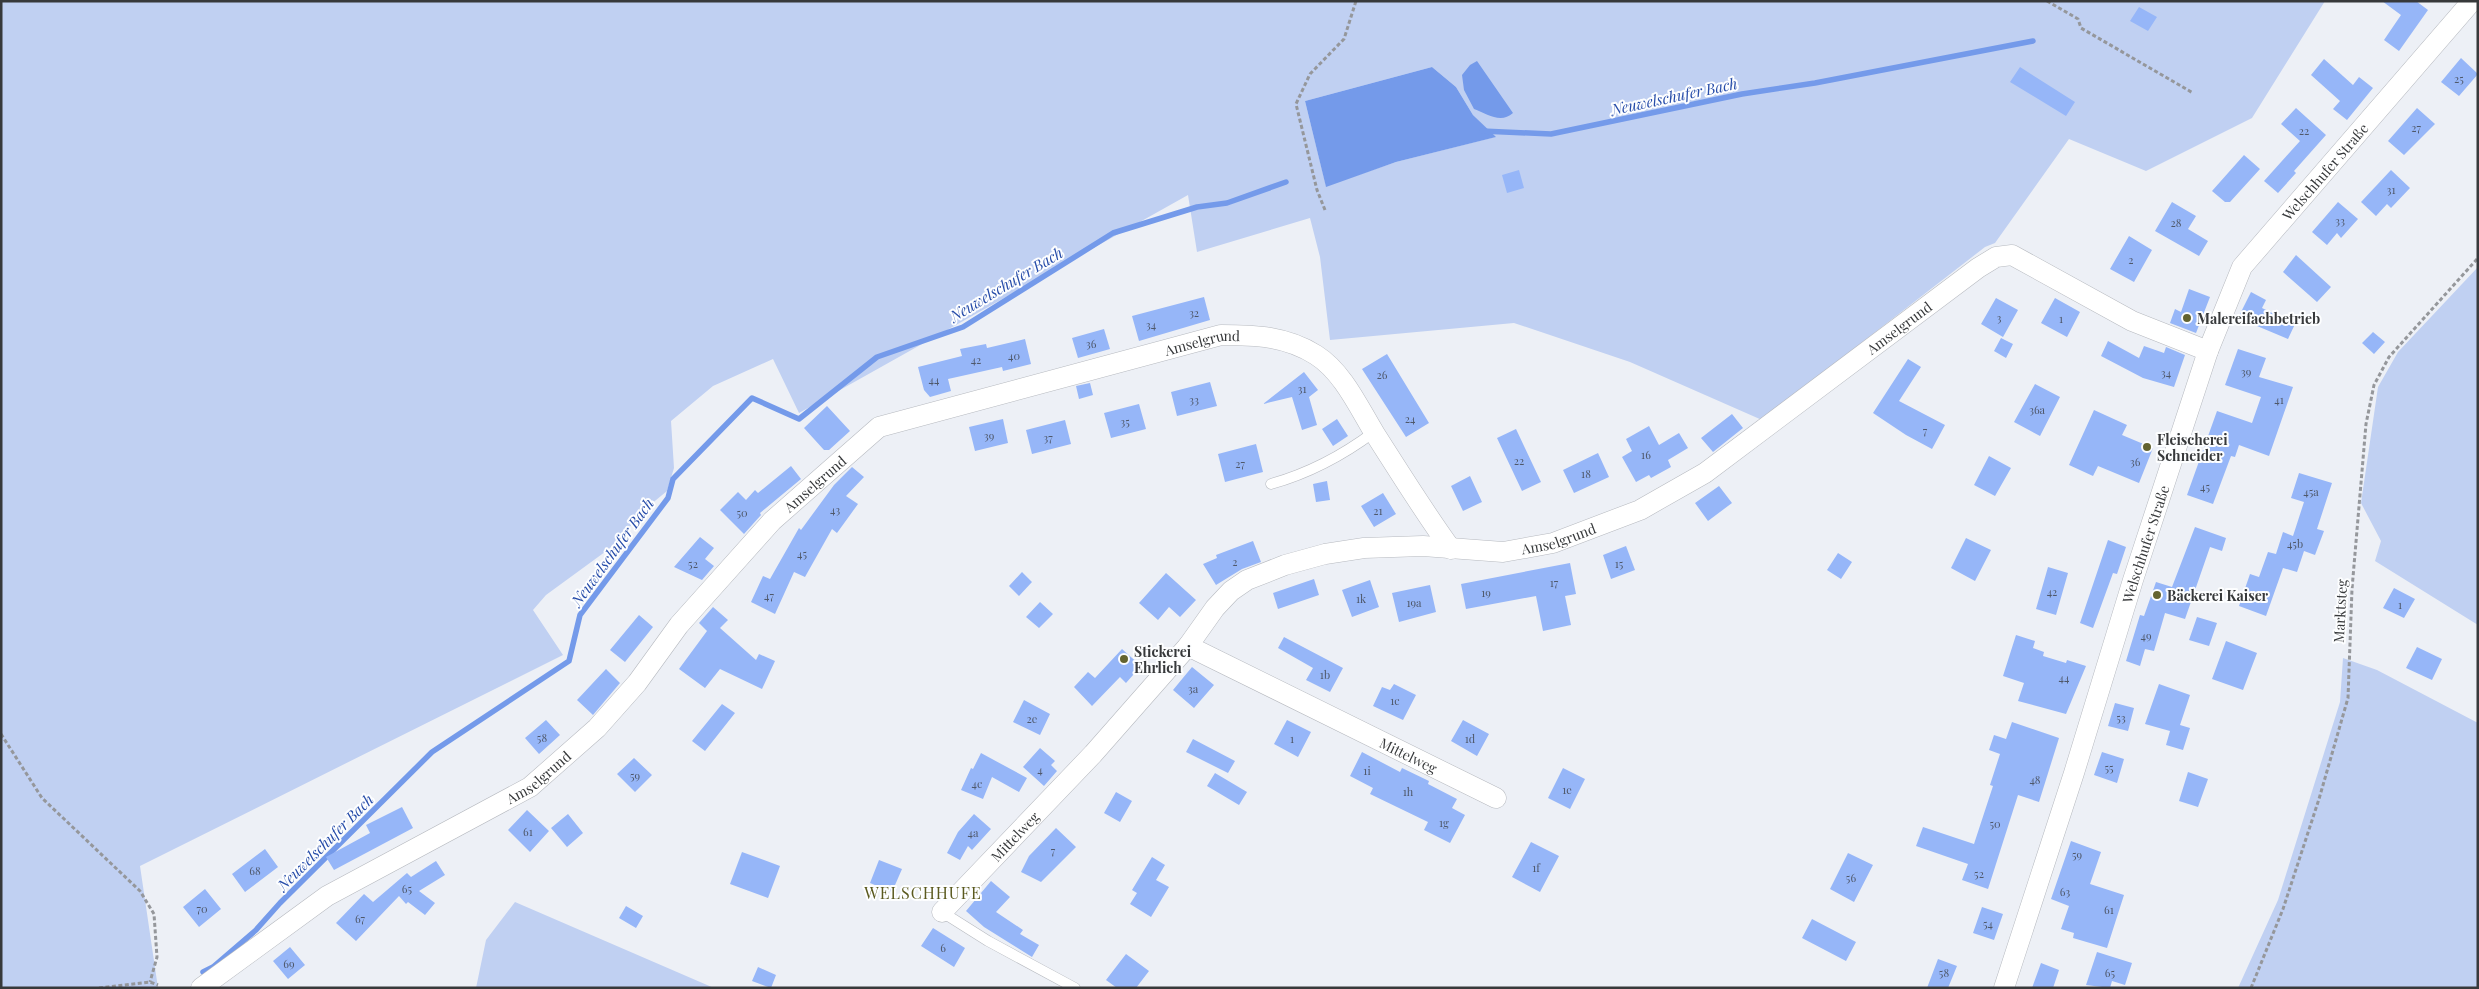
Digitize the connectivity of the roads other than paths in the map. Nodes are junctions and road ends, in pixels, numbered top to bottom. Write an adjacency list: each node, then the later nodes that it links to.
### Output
1 (2472, 1): 2 (street, Welschhufer Straße)
2 (2208, 351): 5 (street, Amselgrund); 11 (street, Welschhufer Straße)
3 (1374, 432): 4 (lane); 5 (street, Amselgrund); 9 (street, Amselgrund)
4 (1271, 484)
5 (1450, 549): 6 (street, Mittelweg)
6 (1188, 646): 7 (street, Mittelweg); 8 (street, Mittelweg)
7 (1496, 798)
8 (942, 912): 10 (lane, Mittelweg)
9 (201, 988)
10 (1075, 988)
11 (2004, 988)

